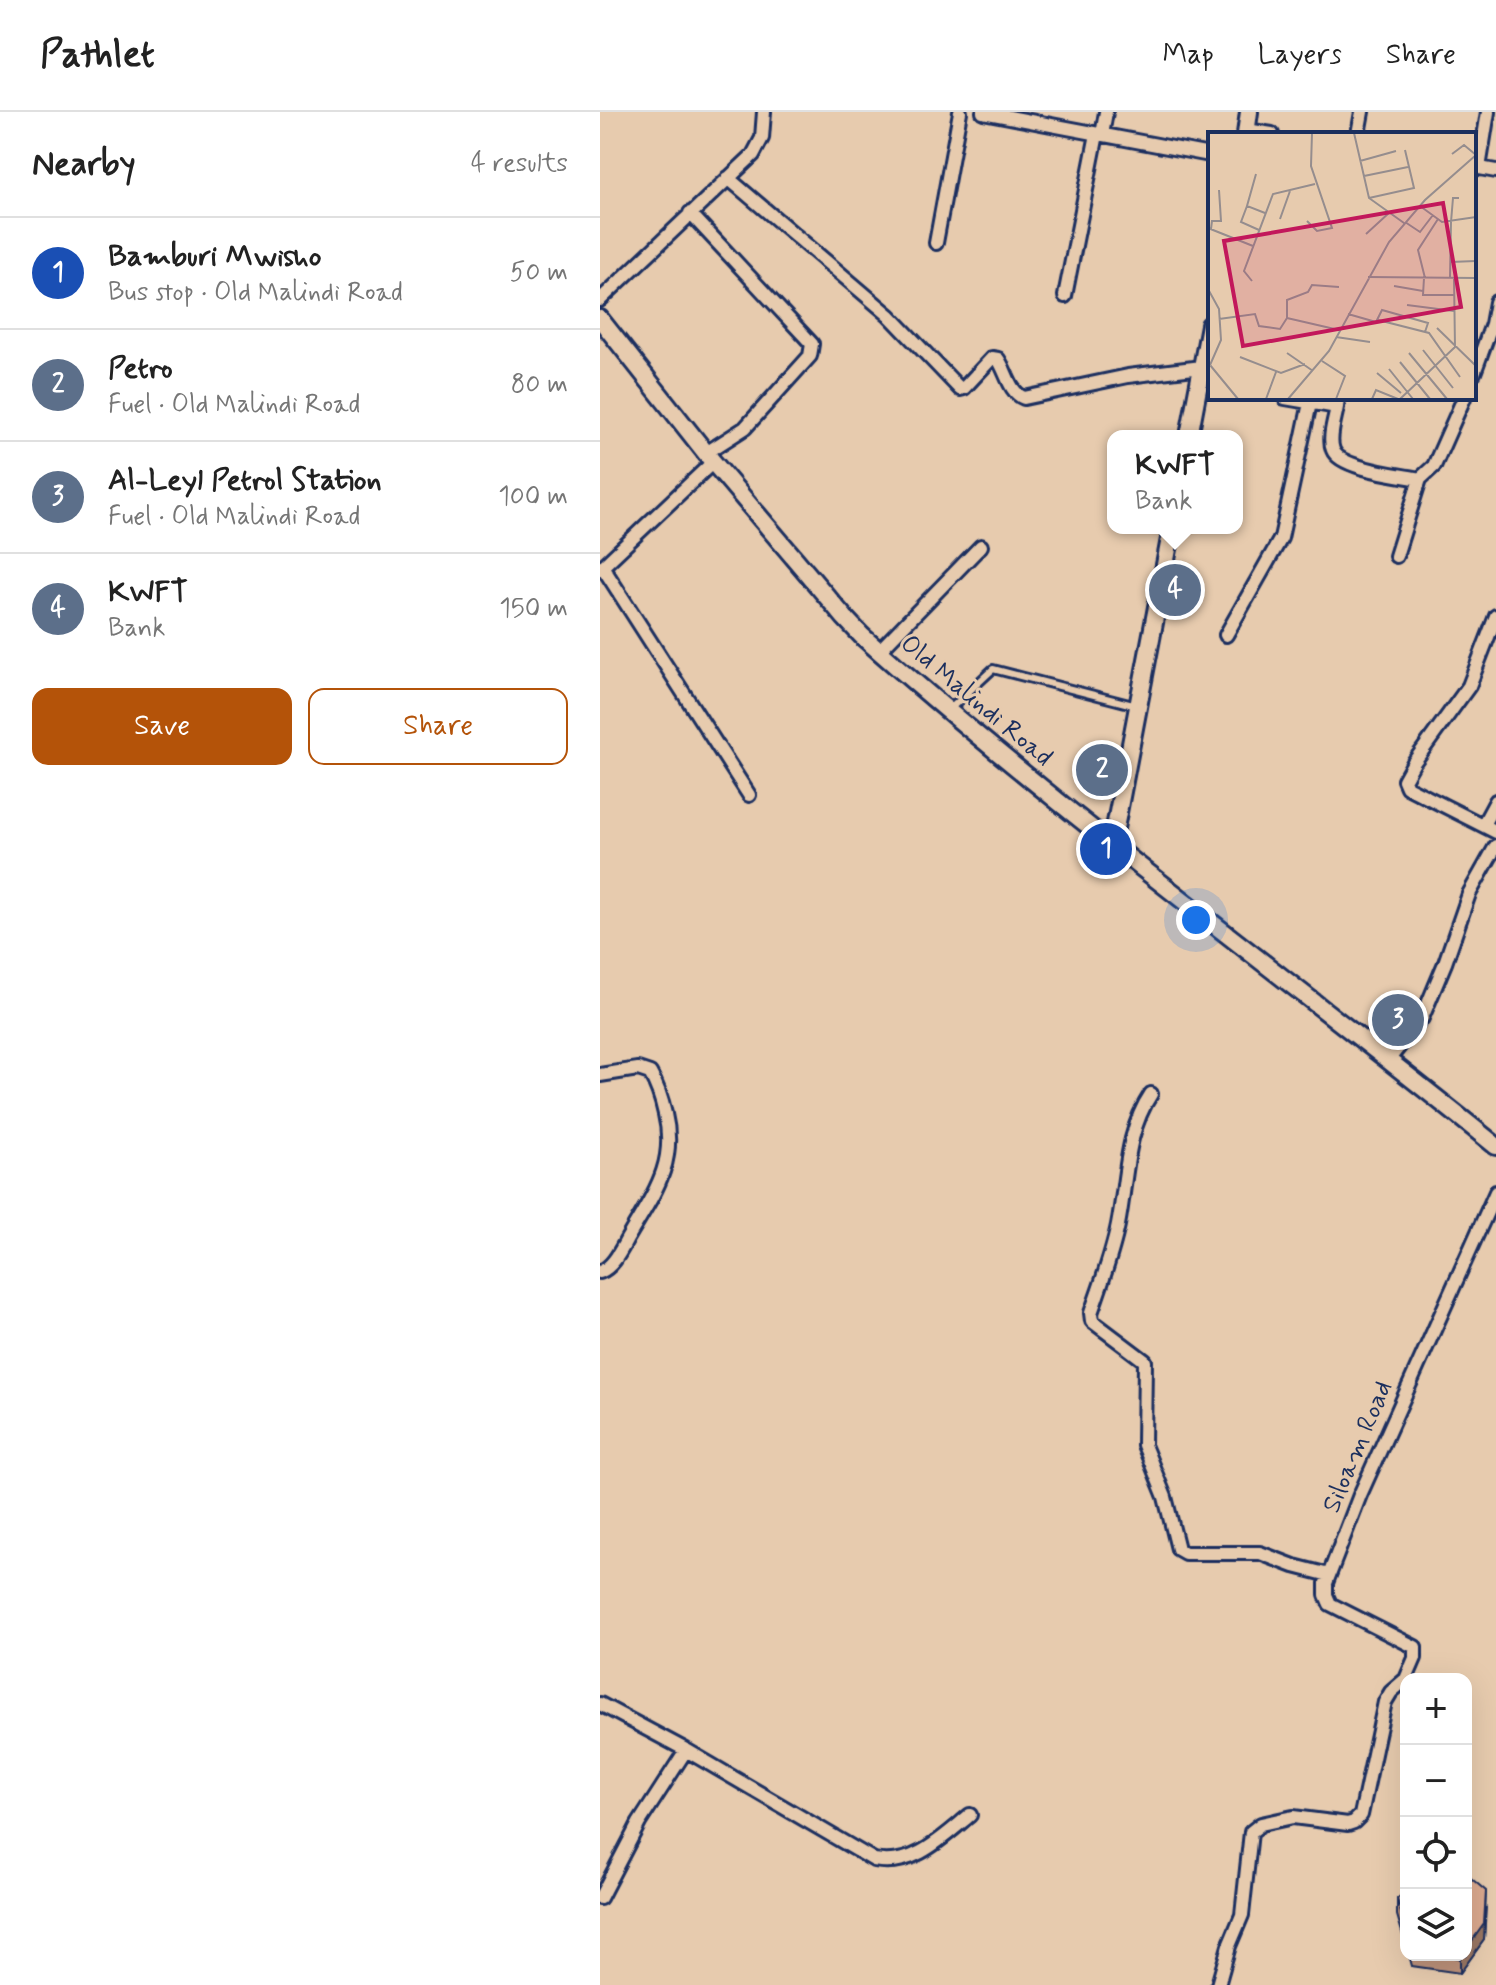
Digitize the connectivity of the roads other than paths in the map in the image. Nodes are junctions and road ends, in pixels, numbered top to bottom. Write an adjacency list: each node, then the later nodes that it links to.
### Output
1 (764, 112): 14 (street)
2 (960, 112): 16 (street)
3 (983, 112): 10 (street)
4 (1106, 112): 10 (street)
5 (1249, 112): 8 (main road)
6 (1362, 112): 9 (street)
7 (1488, 112): 12 (street)
8 (1246, 132)
9 (1358, 132)
10 (1099, 135): 11 (street); 17 (street)
11 (1208, 155)
12 (1476, 167): 13 (street)
13 (1496, 171)
14 (728, 178): 15 (street); 24 (street)
15 (690, 213): 18 (street); 30 (street)
16 (936, 243)
17 (1065, 296)
18 (600, 300)
19 (1496, 302): 21 (street)
20 (600, 319): 30 (main road, Old Malindi Road)
21 (1494, 324): 23 (street)
22 (1208, 342): 24 (main road)
23 (1476, 368)
24 (1204, 377): 29 (main road)
25 (1295, 400): 28 (street)
26 (1463, 400): 31 (street)
27 (1338, 402): 28 (street); 31 (street)
28 (1310, 403): 37 (street)
29 (1191, 430)
30 (710, 457): 35 (street); 38 (main road, Old Malindi Road)
31 (1420, 479): 34 (street)
32 (1171, 534): 39 (main road)
33 (981, 546): 38 (street)
34 (1396, 556)
35 (601, 568): 41 (street)
36 (1496, 616): 43 (street)
37 (1226, 635)
38 (879, 651): 40 (main road, Old Malindi Road)
39 (1138, 706): 40 (lane); 45 (main road)
40 (949, 710): 45 (main road, Old Malindi Road)
41 (749, 795)
42 (1496, 801): 43 (street)
43 (1483, 825): 44 (street)
44 (1496, 832)
45 (1112, 844): 47 (main road, Old Malindi Road)
46 (1496, 846): 47 (street)
47 (1389, 1059): 50 (main road, Old Malindi Road)
48 (600, 1075): 52 (street)
49 (1151, 1094): 53 (street)
50 (1496, 1146)
51 (1496, 1192): 53 (street, Siloam Road)
52 (600, 1272)
53 (1329, 1575): 54 (street)
54 (1409, 1673)
55 (1400, 1684): 60 (street)
56 (600, 1704): 57 (street)
57 (686, 1750): 58 (street); 59 (street)
58 (970, 1815)
59 (600, 1898)
60 (1218, 1985)

